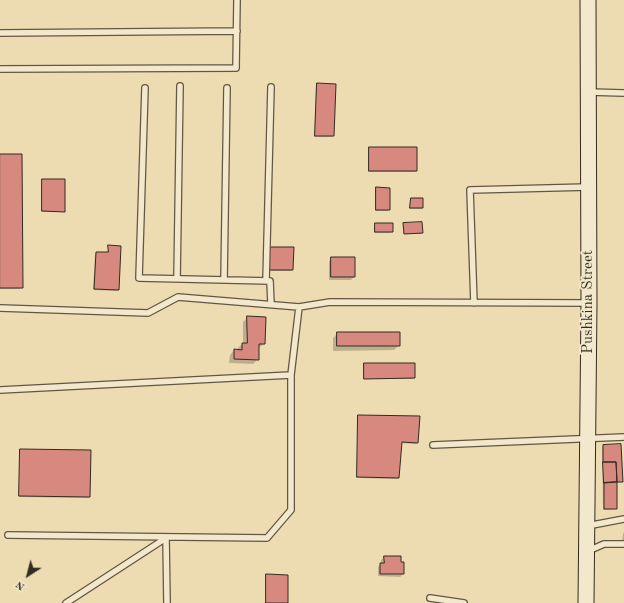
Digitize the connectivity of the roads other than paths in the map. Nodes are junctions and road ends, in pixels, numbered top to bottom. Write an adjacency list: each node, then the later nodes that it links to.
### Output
1 (237, 0): 3 (lane)
2 (588, 0): 10 (main road, Pushkina Street)
3 (237, 31): 4 (lane); 5 (lane)
4 (0, 33)
5 (0, 69)
6 (180, 86): 13 (lane)
7 (271, 87): 15 (lane)
8 (145, 88): 13 (lane)
9 (227, 88): 14 (lane)
10 (588, 92): 11 (lane); 12 (main road, Pushkina Street)
11 (624, 93)
12 (588, 187): 16 (lane); 17 (main road, Pushkina Street)
13 (177, 279): 14 (lane)
14 (224, 280): 15 (lane)
15 (266, 281): 18 (lane)
16 (474, 303): 17 (lane); 19 (lane)
17 (589, 303): 24 (main road, Pushkina Street)
18 (271, 304): 19 (lane); 20 (lane)
19 (299, 307): 21 (lane)
20 (0, 308)
21 (291, 375): 22 (lane); 29 (lane)
22 (0, 390)
23 (624, 437): 24 (lane)
24 (588, 438): 25 (lane); 27 (main road, Pushkina Street)
25 (433, 445)
26 (624, 519): 27 (lane)
27 (586, 526): 31 (main road, Pushkina Street)
28 (8, 535): 29 (lane)
29 (166, 538): 33 (lane); 34 (lane)
30 (624, 544): 31 (lane)
31 (586, 551): 36 (main road, Pushkina Street)
32 (430, 598): 35 (lane)
33 (66, 603)
34 (167, 603)
35 (464, 603)
36 (586, 603)

